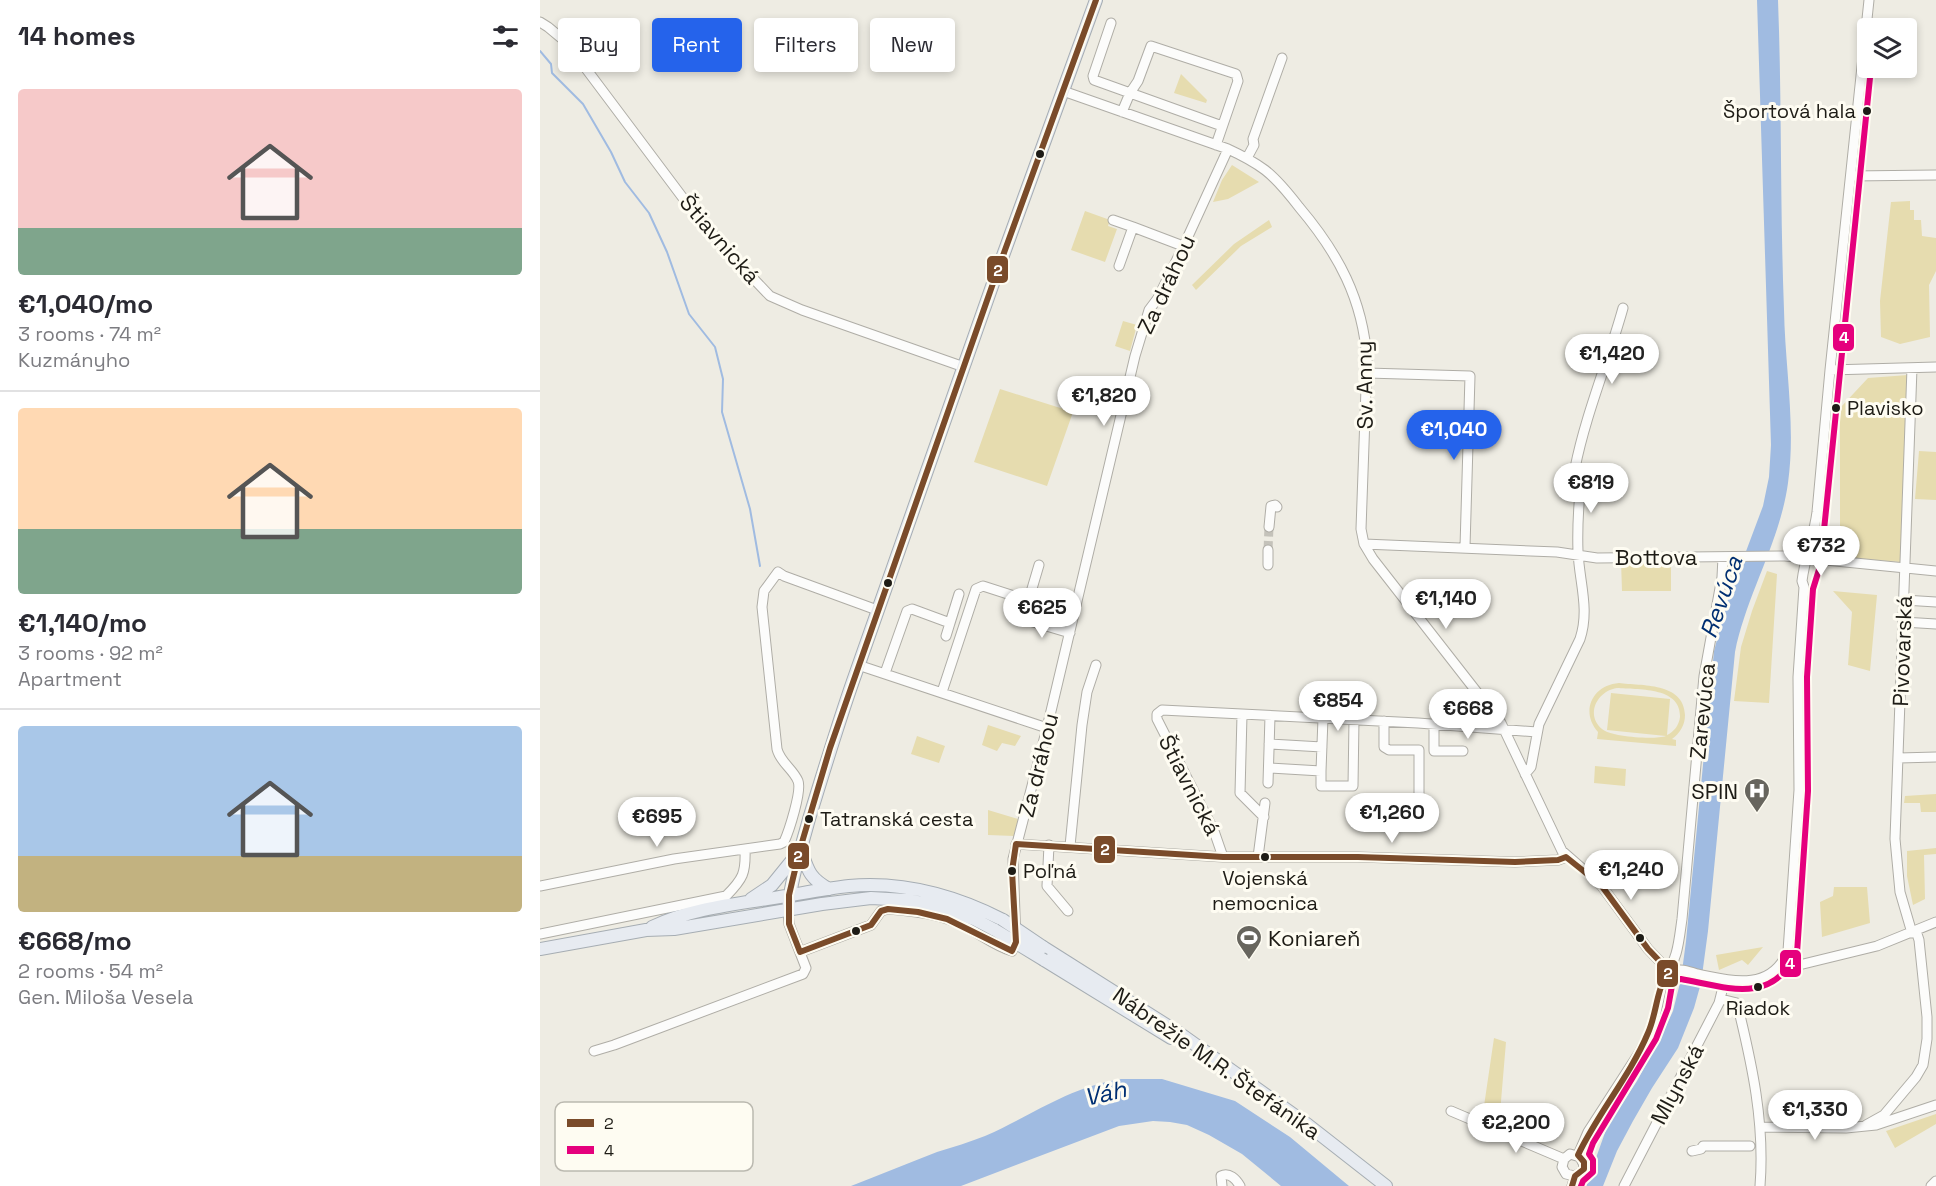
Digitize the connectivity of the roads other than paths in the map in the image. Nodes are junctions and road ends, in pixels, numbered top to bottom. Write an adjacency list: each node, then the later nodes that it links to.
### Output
1 (1096, 0): 6 (main road)
2 (1869, 0): 14 (street)
3 (540, 22): 20 (street, Štiavnická)
4 (1112, 23): 7 (street)
5 (1282, 58): 12 (street)
6 (1063, 91): 8 (street, Sv. Anny); 20 (main road)
7 (1130, 93): 8 (street); 9 (street); 9 (street)
8 (1122, 112): 10 (street, Sv. Anny)
9 (1222, 126): 10 (street)
10 (1216, 145): 11 (street, Sv. Anny)
11 (1228, 150): 12 (street, Sv. Anny); 17 (street, Za dráhou)
12 (1247, 158): 24 (street, Sv. Anny)
13 (1936, 175): 14 (street)
14 (1851, 176): 23 (street)
15 (1113, 220): 16 (street, Za dráhou)
16 (1133, 227): 17 (street, Za dráhou); 18 (street)
17 (1183, 246): 45 (street, Za dráhou)
18 (1119, 266)
19 (1623, 308): 30 (street)
20 (964, 368): 41 (main road)
21 (1936, 368): 22 (street)
22 (1912, 369): 23 (street); 35 (street, Pivovarská)
23 (1830, 370): 32 (street)
24 (1367, 373): 27 (street, Sv. Anny); 28 (street)
25 (1277, 507): 26 (street)
26 (1269, 527)
27 (1364, 544): 28 (street, Bottova); 58 (street)
28 (1465, 547): 30 (street, Bottova)
29 (1268, 550): 34 (street)
30 (1578, 555): 31 (street, Bottova); 59 (street)
31 (1723, 557): 32 (street, Bottova); 94 (street, Zarevúca)
32 (1808, 558): 35 (street, Bottova); 93 (street)
33 (1039, 565): 45 (street)
34 (1268, 565)
35 (1905, 569): 36 (street, Bottova); 39 (street, Pivovarská)
36 (1936, 571)
37 (959, 594): 43 (street)
38 (1015, 597): 50 (street)
39 (1904, 600): 40 (street); 42 (street, Pivovarská)
40 (1936, 602)
41 (878, 610): 47 (main road); 75 (street)
42 (1903, 622): 44 (street); 63 (street, Pivovarská)
43 (950, 623): 46 (street); 49 (street)
44 (1936, 624)
45 (1070, 633): 57 (street, Za dráhou)
46 (946, 636)
47 (858, 664): 49 (street); 76 (main road)
48 (1096, 665): 74 (street)
49 (885, 674): 50 (street)
50 (942, 692): 57 (street)
51 (1242, 715): 52 (street); 71 (street); 77 (street, Štiavnická)
52 (1270, 716): 53 (street); 60 (street)
53 (1323, 718): 54 (street); 61 (street)
54 (1354, 720): 55 (street); 66 (street)
55 (1384, 721): 56 (street); 69 (street)
56 (1434, 724): 58 (street); 62 (street)
57 (1047, 728): 72 (street, Za dráhou)
58 (1504, 729): 59 (street); 67 (street)
59 (1537, 732): 67 (street)
60 (1269, 744): 61 (street); 65 (street)
61 (1322, 747): 66 (street)
62 (1463, 751)
63 (1899, 758): 64 (street); 89 (street, Pivovarská)
64 (1936, 758)
65 (1269, 768): 66 (street); 68 (street)
66 (1321, 771)
67 (1525, 774): 79 (street)
68 (1268, 783)
69 (1419, 801)
70 (1265, 803): 71 (street)
71 (1264, 817): 78 (street)
72 (1016, 844): 73 (street); 92 (street, Za dráhou)
73 (1049, 845): 74 (street); 85 (street)
74 (1070, 846): 77 (street)
75 (745, 849): 80 (street); 90 (street)
76 (800, 849): 81 (main road); 82 (main road); 83 (main road)
77 (1223, 857): 78 (street)
78 (1258, 857): 79 (street)
79 (1566, 857): 94 (street)
80 (540, 886)
81 (829, 889): 82 (main road); 87 (main road)
82 (789, 895): 83 (main road); 84 (main road)
83 (745, 903): 88 (main road)
84 (788, 910): 87 (main road); 88 (main road); 92 (street)
85 (1068, 911)
86 (1936, 922): 89 (street)
87 (999, 925): 110 (main road, Nábrežie M.R. Štefánika, bridge); 111 (main road, Nábrežie M.R. Štefánika, bridge)
88 (646, 930): 91 (main road)
89 (1914, 932): 93 (street); 100 (street, Pivovarská)
90 (540, 934)
91 (540, 949)
92 (800, 952): 97 (street)
93 (1781, 965): 95 (street)
94 (1669, 971): 95 (street); 104 (street, Zarevúca)
95 (1722, 979): 96 (street, Mlynská)
96 (1721, 999): 101 (street); 112 (street, Mlynská)
97 (594, 1051)
98 (1936, 1105): 100 (street)
99 (1451, 1111): 105 (street)
100 (1866, 1125): 101 (street)
101 (1761, 1127): 102 (street)
102 (1755, 1145): 103 (street); 113 (street)
103 (1692, 1151)
104 (1578, 1155): 105 (street); 106 (street, Zarevúca)
105 (1564, 1159): 106 (street, Zarevúca)
106 (1573, 1181)
107 (1936, 1181): 114 (street)
108 (1222, 1186): 109 (street)
109 (1240, 1186)
110 (1374, 1186)
111 (1386, 1186)
112 (1624, 1186)
113 (1760, 1186)
114 (1931, 1186)

